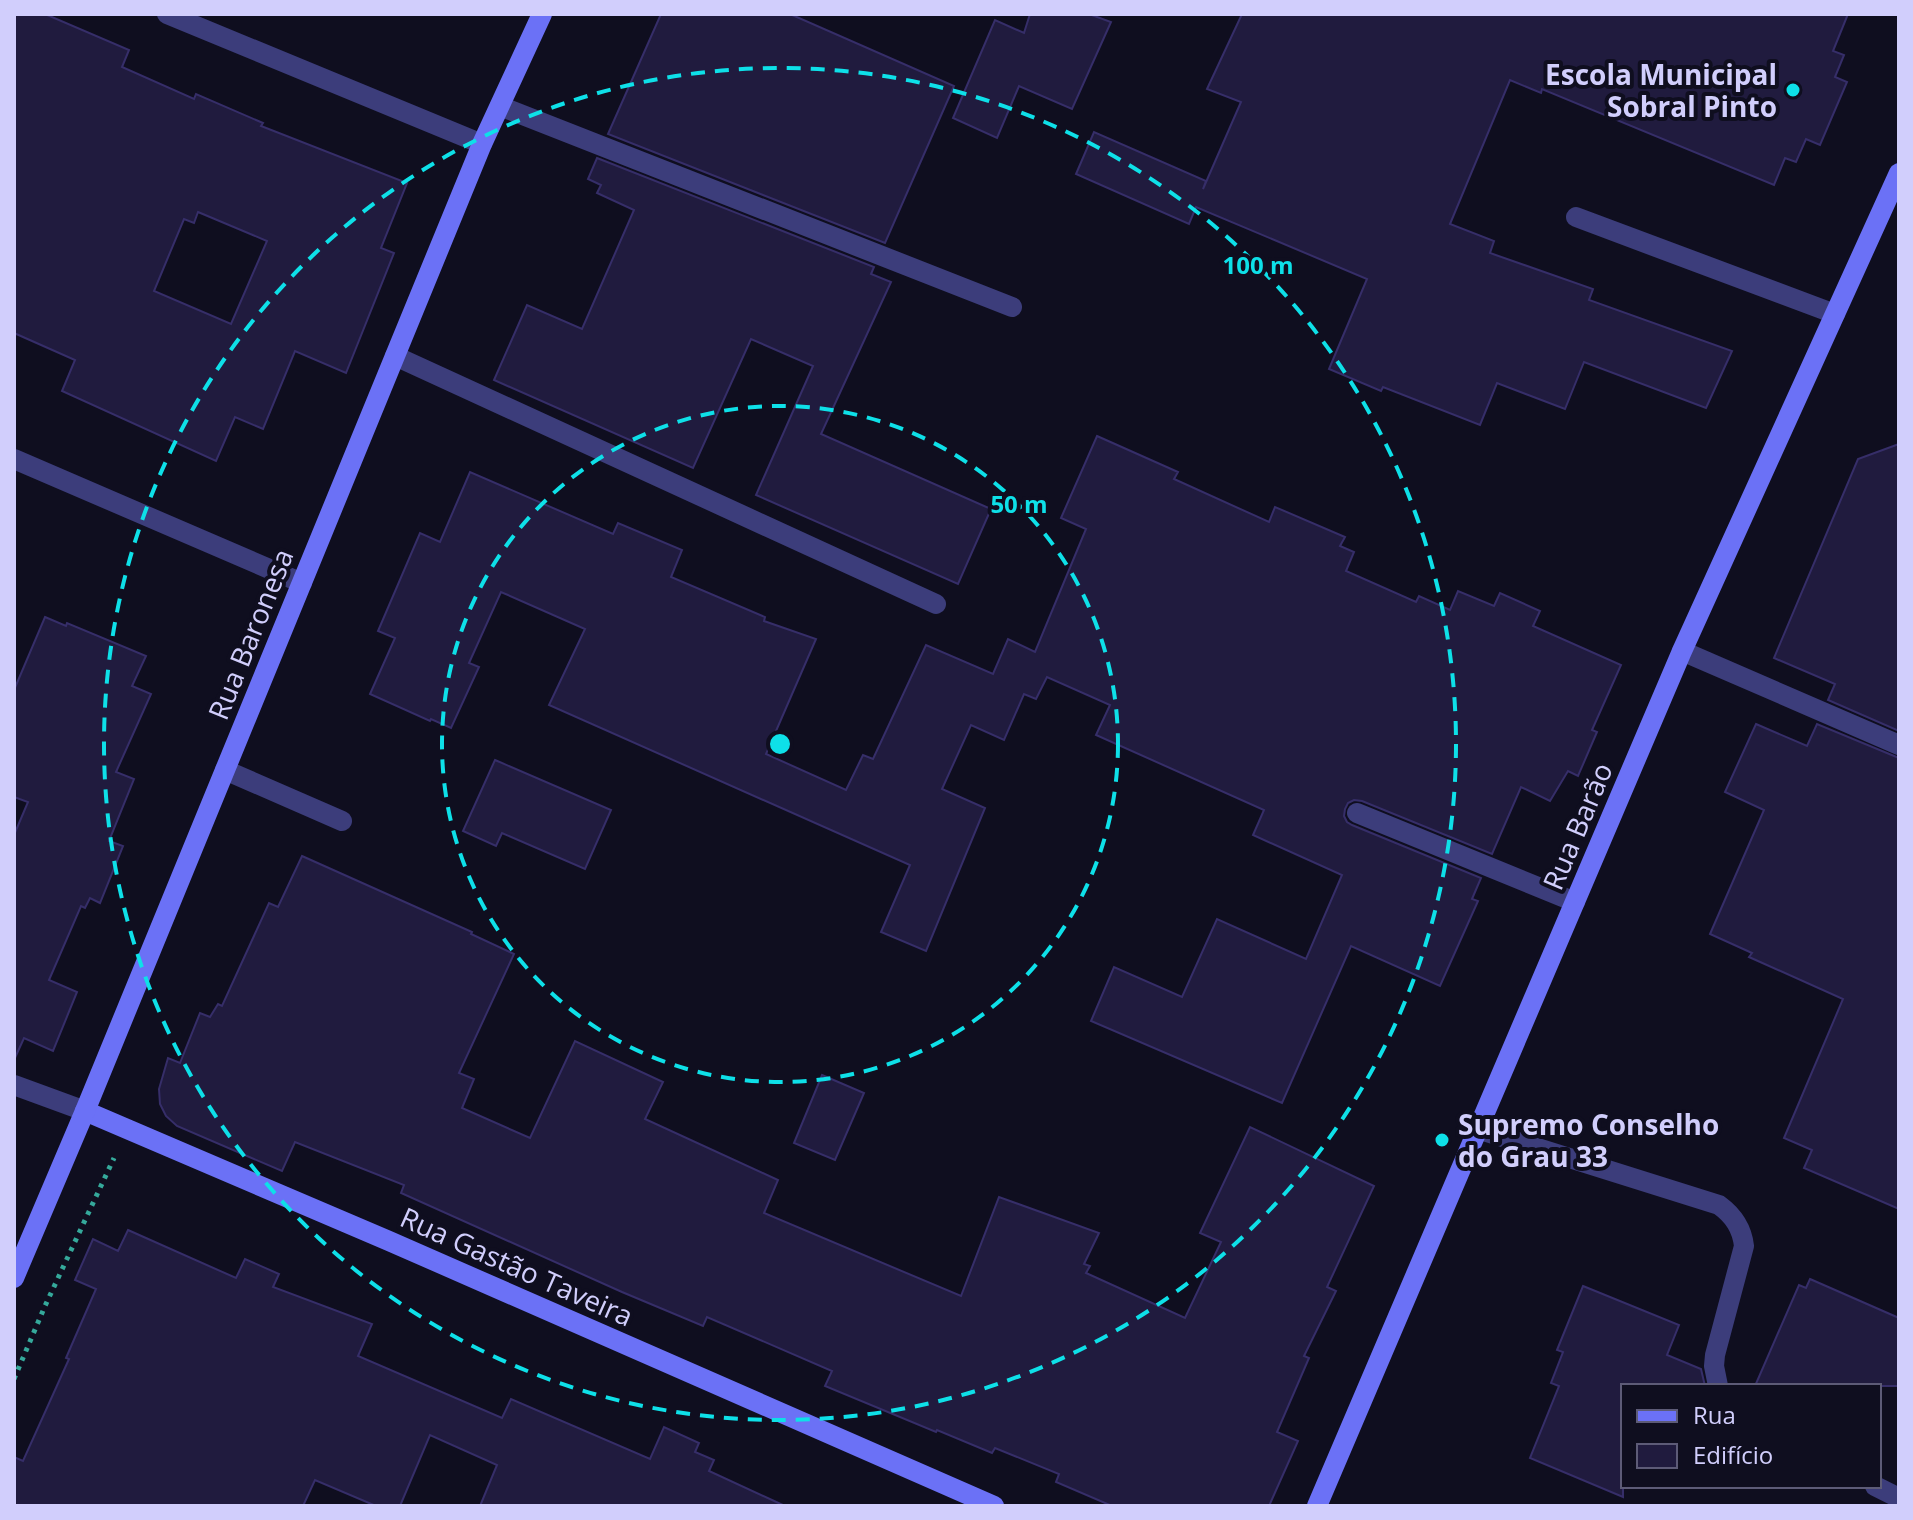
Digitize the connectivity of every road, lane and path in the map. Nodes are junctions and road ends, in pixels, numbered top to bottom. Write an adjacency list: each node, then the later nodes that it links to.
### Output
1 (167, 14): 4 (street)
2 (542, 14): 3 (street, Rua Baronesa)
3 (500, 106): 4 (street, Rua Baronesa); 7 (street)
4 (482, 144): 9 (street, Rua Baronesa)
5 (1899, 173): 8 (street, Rua Barão)
6 (1576, 217): 8 (street)
7 (1012, 307)
8 (1835, 314): 13 (street, Rua Barão)
9 (395, 356): 11 (street, Rua Baronesa); 12 (street)
10 (14, 459): 11 (street)
11 (302, 583): 15 (street, Rua Baronesa)
12 (936, 604)
13 (1682, 651): 14 (street); 18 (street, Rua Barão)
14 (1899, 745)
15 (225, 770): 17 (street); 20 (street, Rua Baronesa)
16 (1357, 813): 18 (street)
17 (342, 821)
18 (1575, 902): 22 (street, Rua Barão)
19 (14, 1085): 20 (street, Rua Gastão Taveira)
20 (85, 1111): 21 (street, Rua Gastão Taveira); 23 (street, Rua Baronesa)
21 (127, 1129): 24 (path); 28 (street, Rua Gastão Taveira)
22 (1477, 1129): 25 (street); 29 (street, Rua Barão)
23 (14, 1278)
24 (14, 1379)
25 (1718, 1384)
26 (1879, 1488): 27 (street)
27 (1899, 1498)
28 (994, 1506)
29 (1317, 1506)

